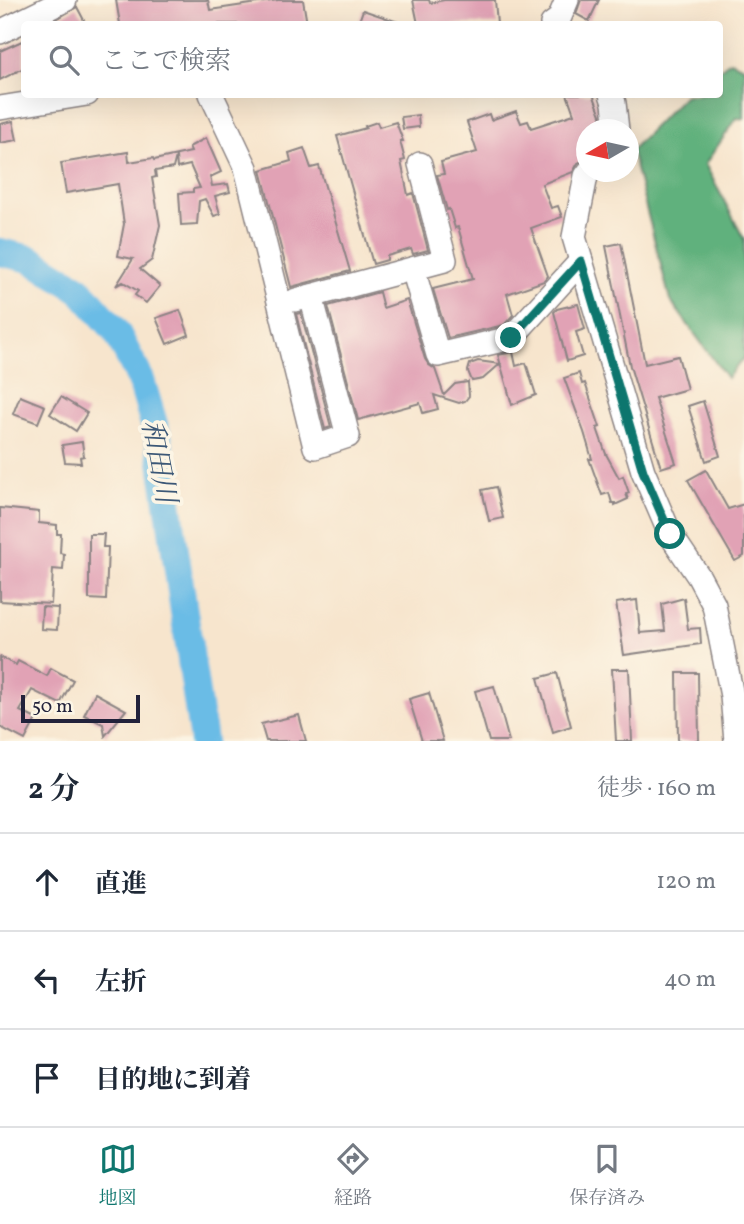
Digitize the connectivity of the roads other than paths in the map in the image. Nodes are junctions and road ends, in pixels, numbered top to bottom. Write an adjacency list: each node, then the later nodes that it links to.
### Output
1 (65, 0): 2 (street)
2 (22, 21)
3 (21, 22): 4 (street)
4 (0, 32)
5 (62, 98): 8 (street)
6 (213, 98): 15 (street)
7 (612, 98): 9 (street)
8 (0, 108)
9 (615, 119)
10 (420, 164): 13 (street)
11 (585, 182): 12 (street)
12 (581, 261): 13 (street); 16 (street)
13 (413, 269): 14 (street)
14 (311, 296): 15 (street); 15 (street)
15 (280, 304)
16 (738, 696): 17 (street)
17 (736, 741)

